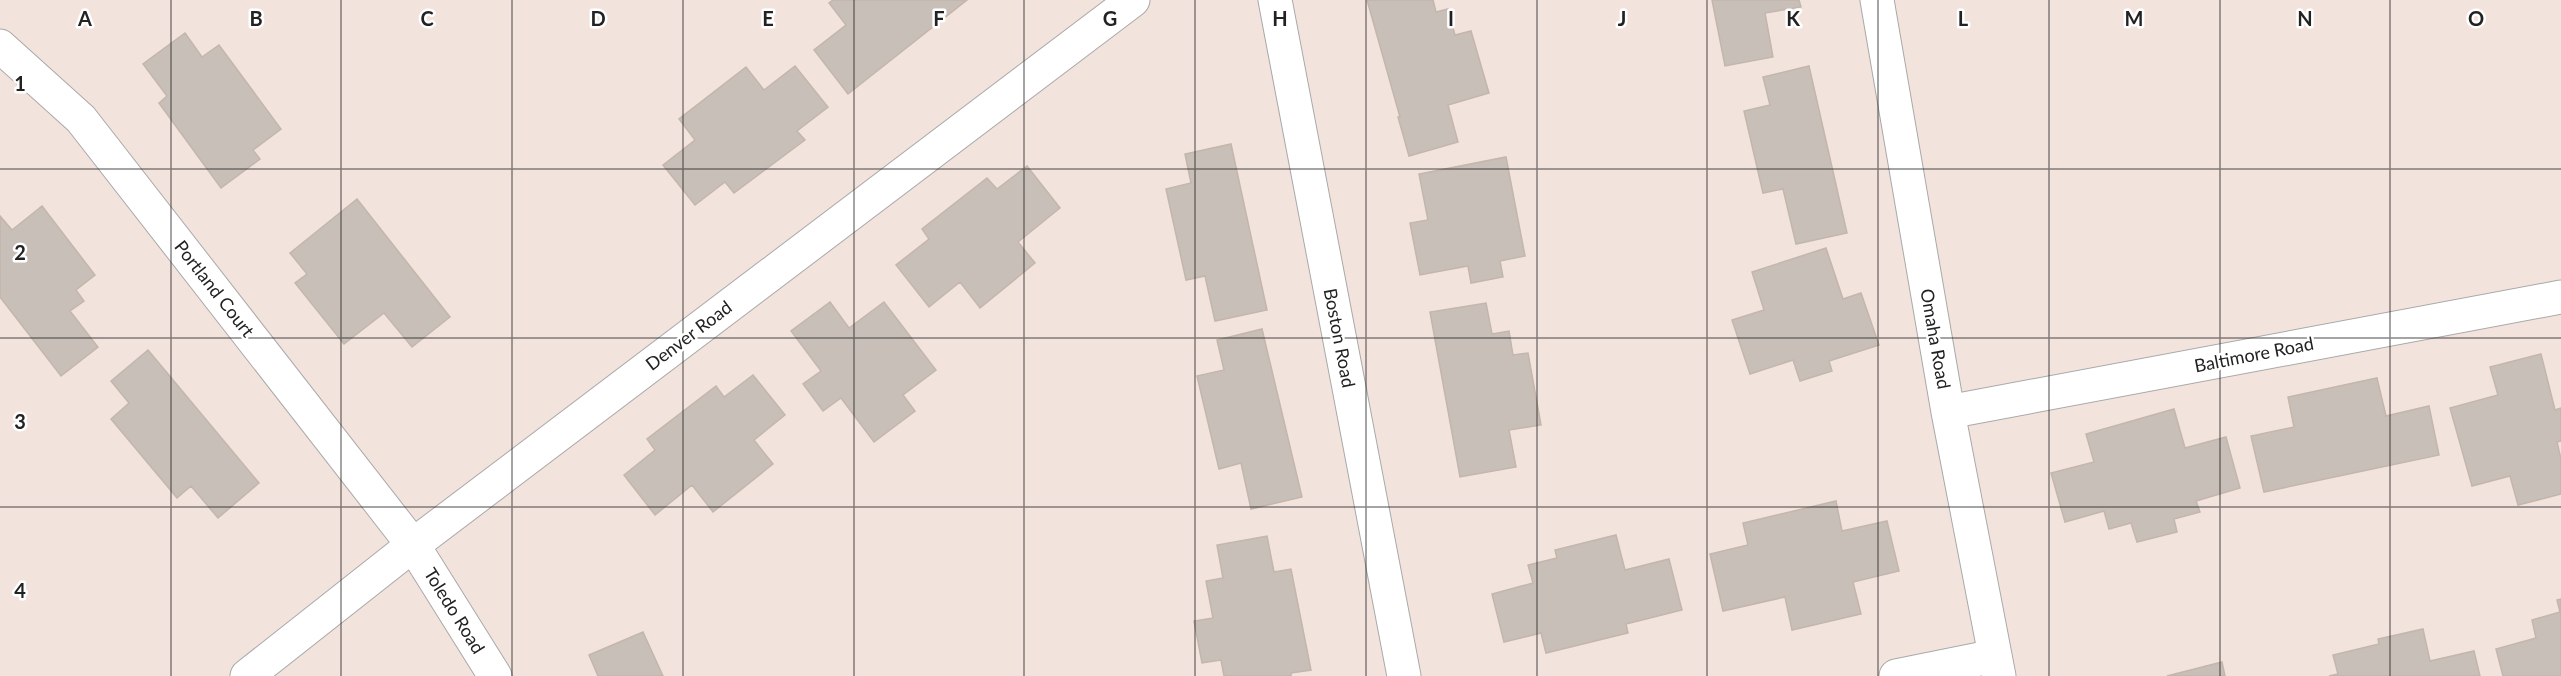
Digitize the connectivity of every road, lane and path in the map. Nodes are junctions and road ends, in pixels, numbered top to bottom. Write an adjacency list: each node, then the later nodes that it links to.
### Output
1 (1133, 0): 7 (street, Denver Road)
2 (1275, 0): 11 (street, Boston Road)
3 (1877, 0): 6 (street, Omaha Road)
4 (0, 46): 7 (street, Portland Court)
5 (2561, 297): 6 (street, Baltimore Road)
6 (1948, 412): 8 (street, Omaha Road)
7 (413, 545): 9 (street, Denver Road); 10 (street, Toledo Road)
8 (1997, 666): 12 (street)
9 (247, 676)
10 (495, 676)
11 (1404, 676)
12 (1896, 676)

